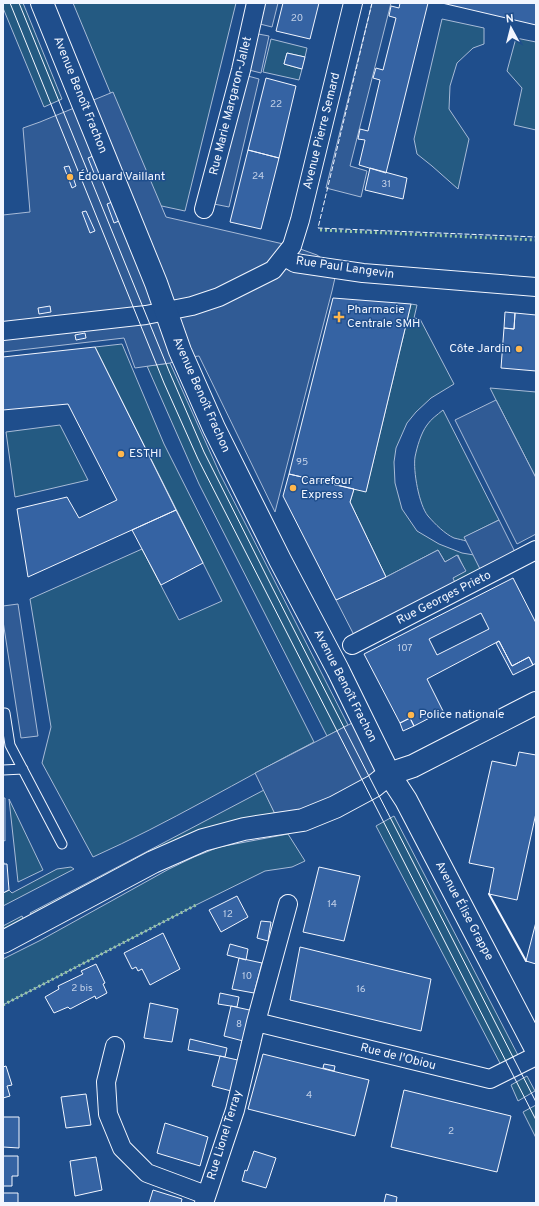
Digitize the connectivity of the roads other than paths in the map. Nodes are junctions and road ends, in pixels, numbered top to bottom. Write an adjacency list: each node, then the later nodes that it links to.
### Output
1 (42, 3): 7 (street, Avenue Benoît Frachon)
2 (256, 3): 4 (street, Rue Marie Margaron-Jallet)
3 (353, 3): 5 (street, Avenue Pierre Semard)
4 (204, 209)
5 (284, 257): 6 (street, Rue Paul Langevin); 7 (street, Rue Paul Langevin)
6 (536, 287)
7 (165, 311): 8 (street, Rue Paul Langevin); 15 (street, Avenue Benoît Frachon)
8 (3, 331)
9 (536, 550): 10 (street, Rue Georges Prieto)
10 (352, 645)
11 (536, 703): 15 (street)
12 (5, 713): 13 (lane)
13 (23, 769): 14 (lane); 16 (lane)
14 (3, 770)
15 (389, 774): 18 (street); 21 (street, Avenue Élise Grappe)
16 (62, 844)
17 (288, 904): 19 (street)
18 (3, 942)
19 (256, 1022): 22 (street, Rue de l'Obiou); 23 (street, Rue Lionel Terray)
20 (115, 1046): 23 (street)
21 (536, 1049)
22 (536, 1056)
23 (205, 1199)

